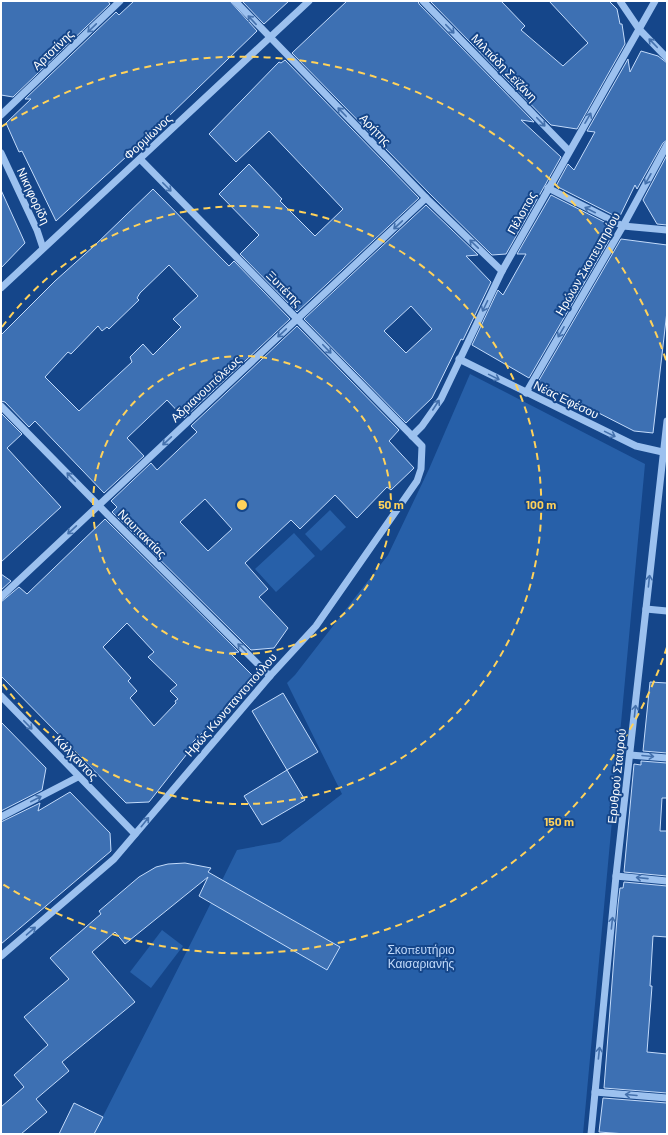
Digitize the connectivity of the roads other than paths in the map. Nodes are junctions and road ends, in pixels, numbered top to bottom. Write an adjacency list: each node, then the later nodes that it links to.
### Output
1 (120, 1): 10 (street, Αρτοτίνης, one-way to 10)
2 (235, 1): 8 (street, Αρήτης, one-way to 2)
3 (309, 1): 8 (street, Φορμίωνος)
4 (423, 1): 12 (street, Μιλτιάδη Σεϊζάνη, one-way to 12)
5 (620, 1): 7 (street)
6 (655, 1): 7 (street, Πέλοπος)
7 (640, 29): 9 (street, one-way to 7); 12 (street, Πέλοπος, one-way to 7)
8 (270, 38): 14 (street, Φορμίωνος); 16 (street, Αρήτης, one-way to 8)
9 (667, 58)
10 (1, 116)
11 (667, 145): 17 (street, Ηρώων Σκοπευτηρίου, one-way to 17)
12 (569, 151): 15 (street, Πέλοπος)
13 (1, 153): 19 (street, Νικηφορίδη)
14 (140, 159): 19 (street, Φορμίωνος); 22 (street, Ξυπέτης, one-way to 22)
15 (548, 188): 17 (street, one-way to 15); 20 (street, Πέλοπος)
16 (426, 198): 20 (street, Αρήτης, one-way to 16); 22 (street, Αδριανουπόλεως, one-way to 22)
17 (623, 226): 18 (street); 24 (street, Ηρώων Σκοπευτηρίου, one-way to 24)
18 (667, 230)
19 (43, 248): 21 (street, Φορμίωνος)
20 (502, 271): 23 (street, Πέλοπος, one-way to 23)
21 (1, 288)
22 (298, 318): 27 (street, Ξυπέτης, one-way to 27); 29 (street, Αδριανουπόλεως, one-way to 29)
23 (459, 359): 24 (street, Νέας Εφέσου, one-way to 24); 27 (street, Πέλοπος, one-way to 23)
24 (526, 393): 28 (street, Νέας Εφέσου, one-way to 28)
25 (1, 406): 29 (street, Ναυπακτίας, one-way to 25)
26 (667, 421): 28 (street, Ερυθρού Σταυρού)
27 (412, 436): 33 (street, Ηρώς Κωνσταντοπούλου)
28 (665, 453): 31 (street, Ερυθρού Σταυρού, one-way to 28)
29 (98, 506): 30 (street, Αδριανουπόλεως, one-way to 30); 33 (street, Ναυπακτίας, one-way to 29)
30 (1, 597)
31 (646, 609): 32 (street); 35 (street, Ερυθρού Σταυρού, one-way to 31)
32 (667, 611)
33 (270, 676): 39 (street, Ηρώς Κωνσταντοπούλου, one-way to 33)
34 (1, 696): 37 (street, Κάλχαντος, one-way to 37)
35 (630, 755): 36 (street, one-way to 36); 40 (street, Ερυθρού Σταυρού)
36 (667, 758)
37 (78, 777): 38 (street, one-way to 37); 39 (street, Κάλχαντος)
38 (1, 817)
39 (135, 834): 42 (street, Ηρώς Κωνσταντοπούλου, one-way to 39)
40 (616, 876): 41 (street, one-way to 40); 43 (street, Ερυθρού Σταυρού, one-way to 40)
41 (667, 881)
42 (1, 956)
43 (595, 1092): 44 (street, one-way to 43); 45 (street, Ερυθρού Σταυρού)
44 (667, 1098)
45 (591, 1134)

